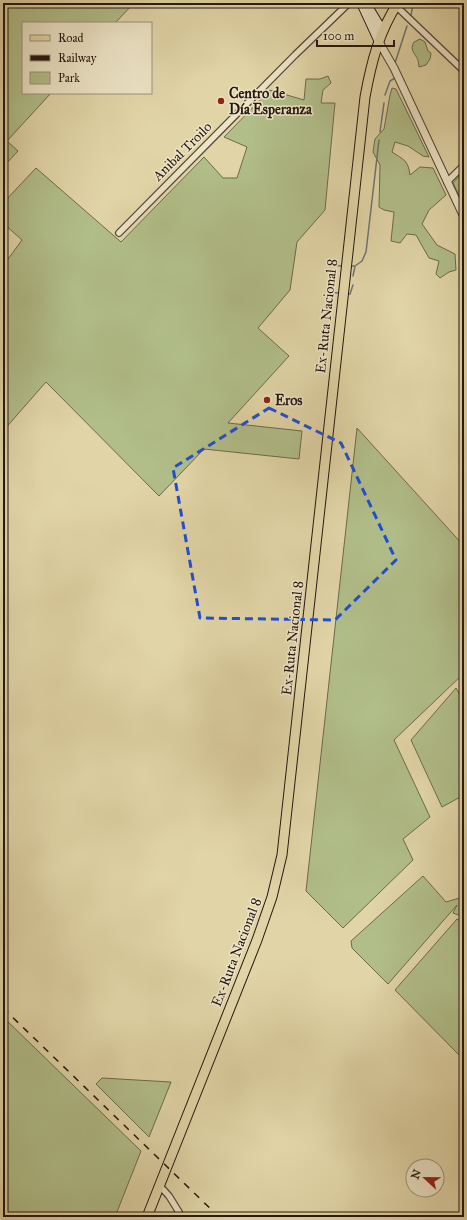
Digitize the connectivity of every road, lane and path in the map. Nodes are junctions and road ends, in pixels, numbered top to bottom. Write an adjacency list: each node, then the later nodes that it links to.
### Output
1 (349, 3): 11 (street, Anibal Troilo)
2 (361, 3): 6 (main road)
3 (366, 3): 5 (main road)
4 (397, 5): 5 (main road, Ex-Ruta Nacional 8); 7 (street)
5 (383, 31): 6 (main road, Ex-Ruta Nacional 8)
6 (379, 42): 9 (street); 12 (main road, Ex-Ruta Nacional 8)
7 (464, 71)
8 (464, 165): 9 (street)
9 (447, 182): 10 (street)
10 (464, 217)
11 (119, 233)
12 (160, 1186): 13 (main road, Ex-Ruta Nacional 8); 14 (street)
13 (147, 1217)
14 (182, 1217)

